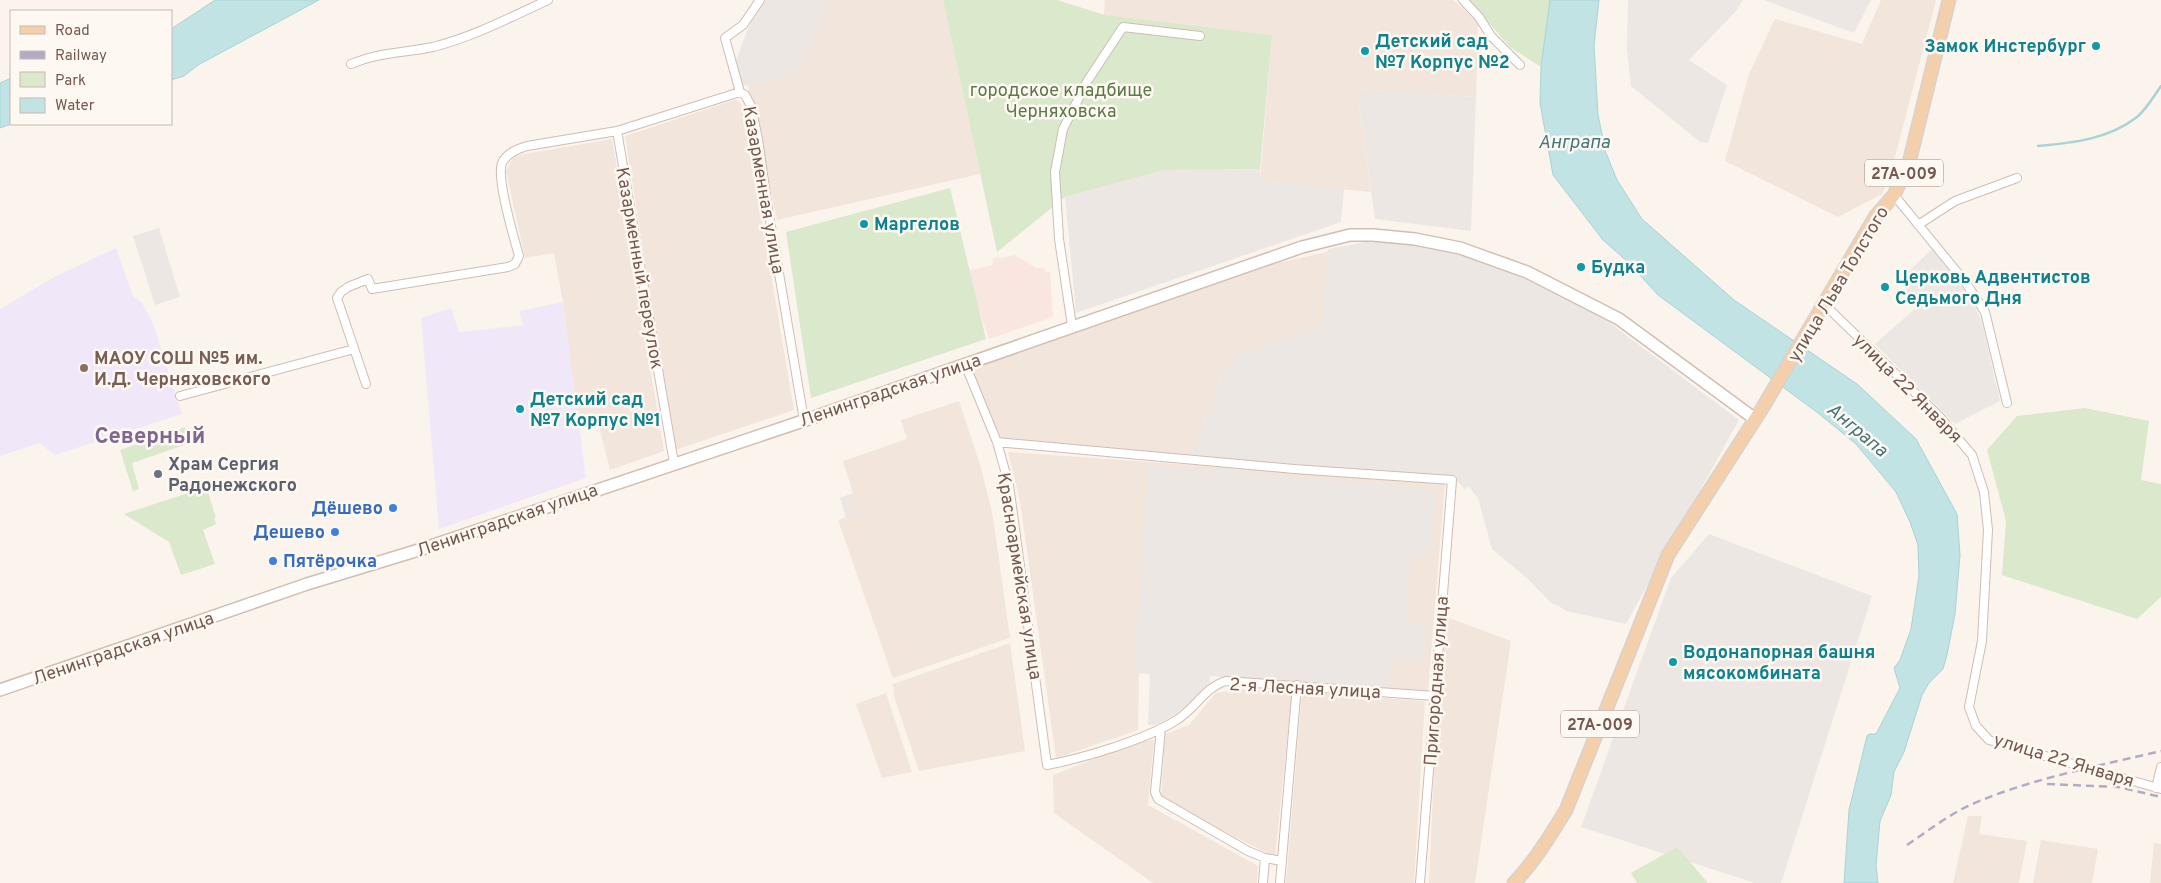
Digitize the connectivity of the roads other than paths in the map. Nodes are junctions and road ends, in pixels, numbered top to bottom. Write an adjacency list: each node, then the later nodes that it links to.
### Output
1 (548, 0): 6 (street)
2 (760, 0): 8 (street)
3 (1463, 0): 7 (street)
4 (1949, 0): 11 (main road, улица Льва Толстого / 27А-009)
5 (1200, 36): 14 (street)
6 (350, 64)
7 (1520, 66)
8 (740, 92): 9 (street, Казарменная улица); 21 (street, Казарменная улица)
9 (617, 131): 15 (street, Казарменная улица); 23 (street, Казарменный переулок)
10 (2017, 178): 12 (street)
11 (1894, 195): 12 (street); 13 (main road, улица Льва Толстого / 27А-009)
12 (1918, 225): 19 (street)
13 (1825, 305): 20 (main road, улица Льва Толстого / 27А-009); 30 (street, улица 22 Января)
14 (1072, 326): 16 (street, Ленинградская улица); 20 (street, Ленинградская улица)
15 (354, 349): 17 (street); 18 (street)
16 (965, 364): 21 (street, Ленинградская улица); 22 (street, Красноармейская улица)
17 (366, 384)
18 (180, 396)
19 (2007, 403)
20 (1756, 419): 36 (main road, 27А-009)
21 (804, 420): 23 (street, Ленинградская улица)
22 (996, 442): 26 (street, Пригородная улица); 28 (street, Красноармейская улица)
23 (674, 463): 25 (street, Ленинградская улица)
24 (1297, 686): 26 (street, 2-я Лесная улица); 27 (street, 2-я Лесная улица); 32 (street)
25 (0, 690)
26 (1435, 696): 35 (street, Пригородная улица)
27 (1161, 728): 28 (street, 2-я Лесная улица); 31 (street)
28 (1047, 765)
29 (2161, 767): 30 (street)
30 (2159, 788)
31 (1265, 858): 32 (street); 33 (street)
32 (1282, 861): 34 (street)
33 (1263, 883)
34 (1280, 883)
35 (1420, 883)
36 (1514, 883)

